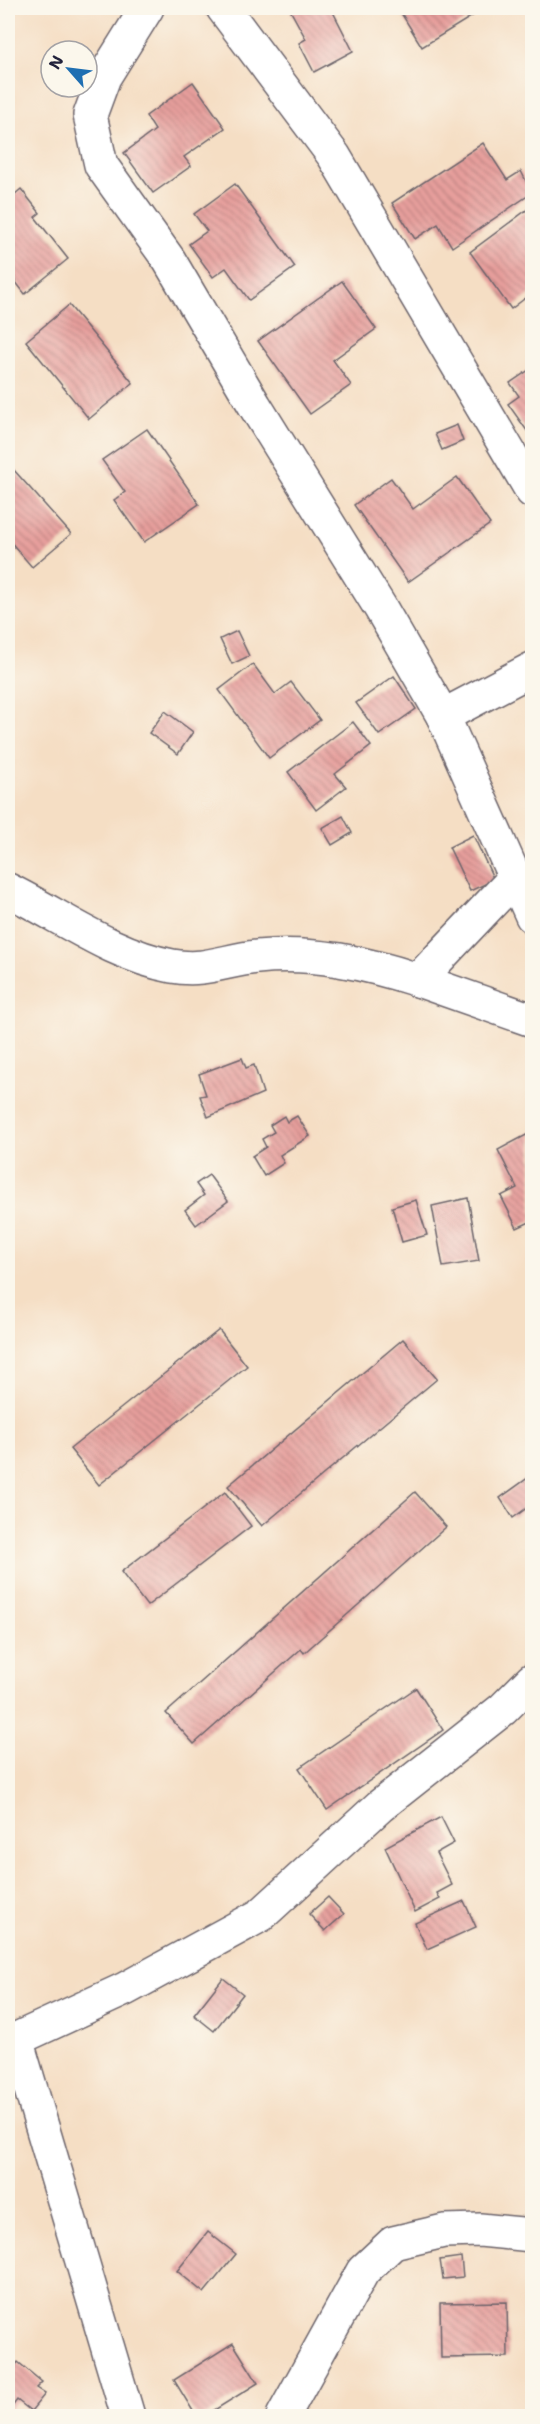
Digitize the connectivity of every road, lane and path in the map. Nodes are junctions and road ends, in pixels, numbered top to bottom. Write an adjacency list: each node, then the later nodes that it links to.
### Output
1 (147, 8): 5 (street)
2 (223, 8): 3 (street)
3 (532, 491)
4 (532, 669): 5 (street)
5 (443, 716): 6 (street)
6 (515, 878): 8 (street); 9 (street)
7 (8, 890): 9 (street)
8 (532, 916)
9 (418, 980): 10 (street)
10 (532, 1020)
11 (532, 1680): 12 (street)
12 (12, 2041): 14 (street)
13 (532, 2235): 15 (street)
14 (128, 2416)
15 (283, 2416)

